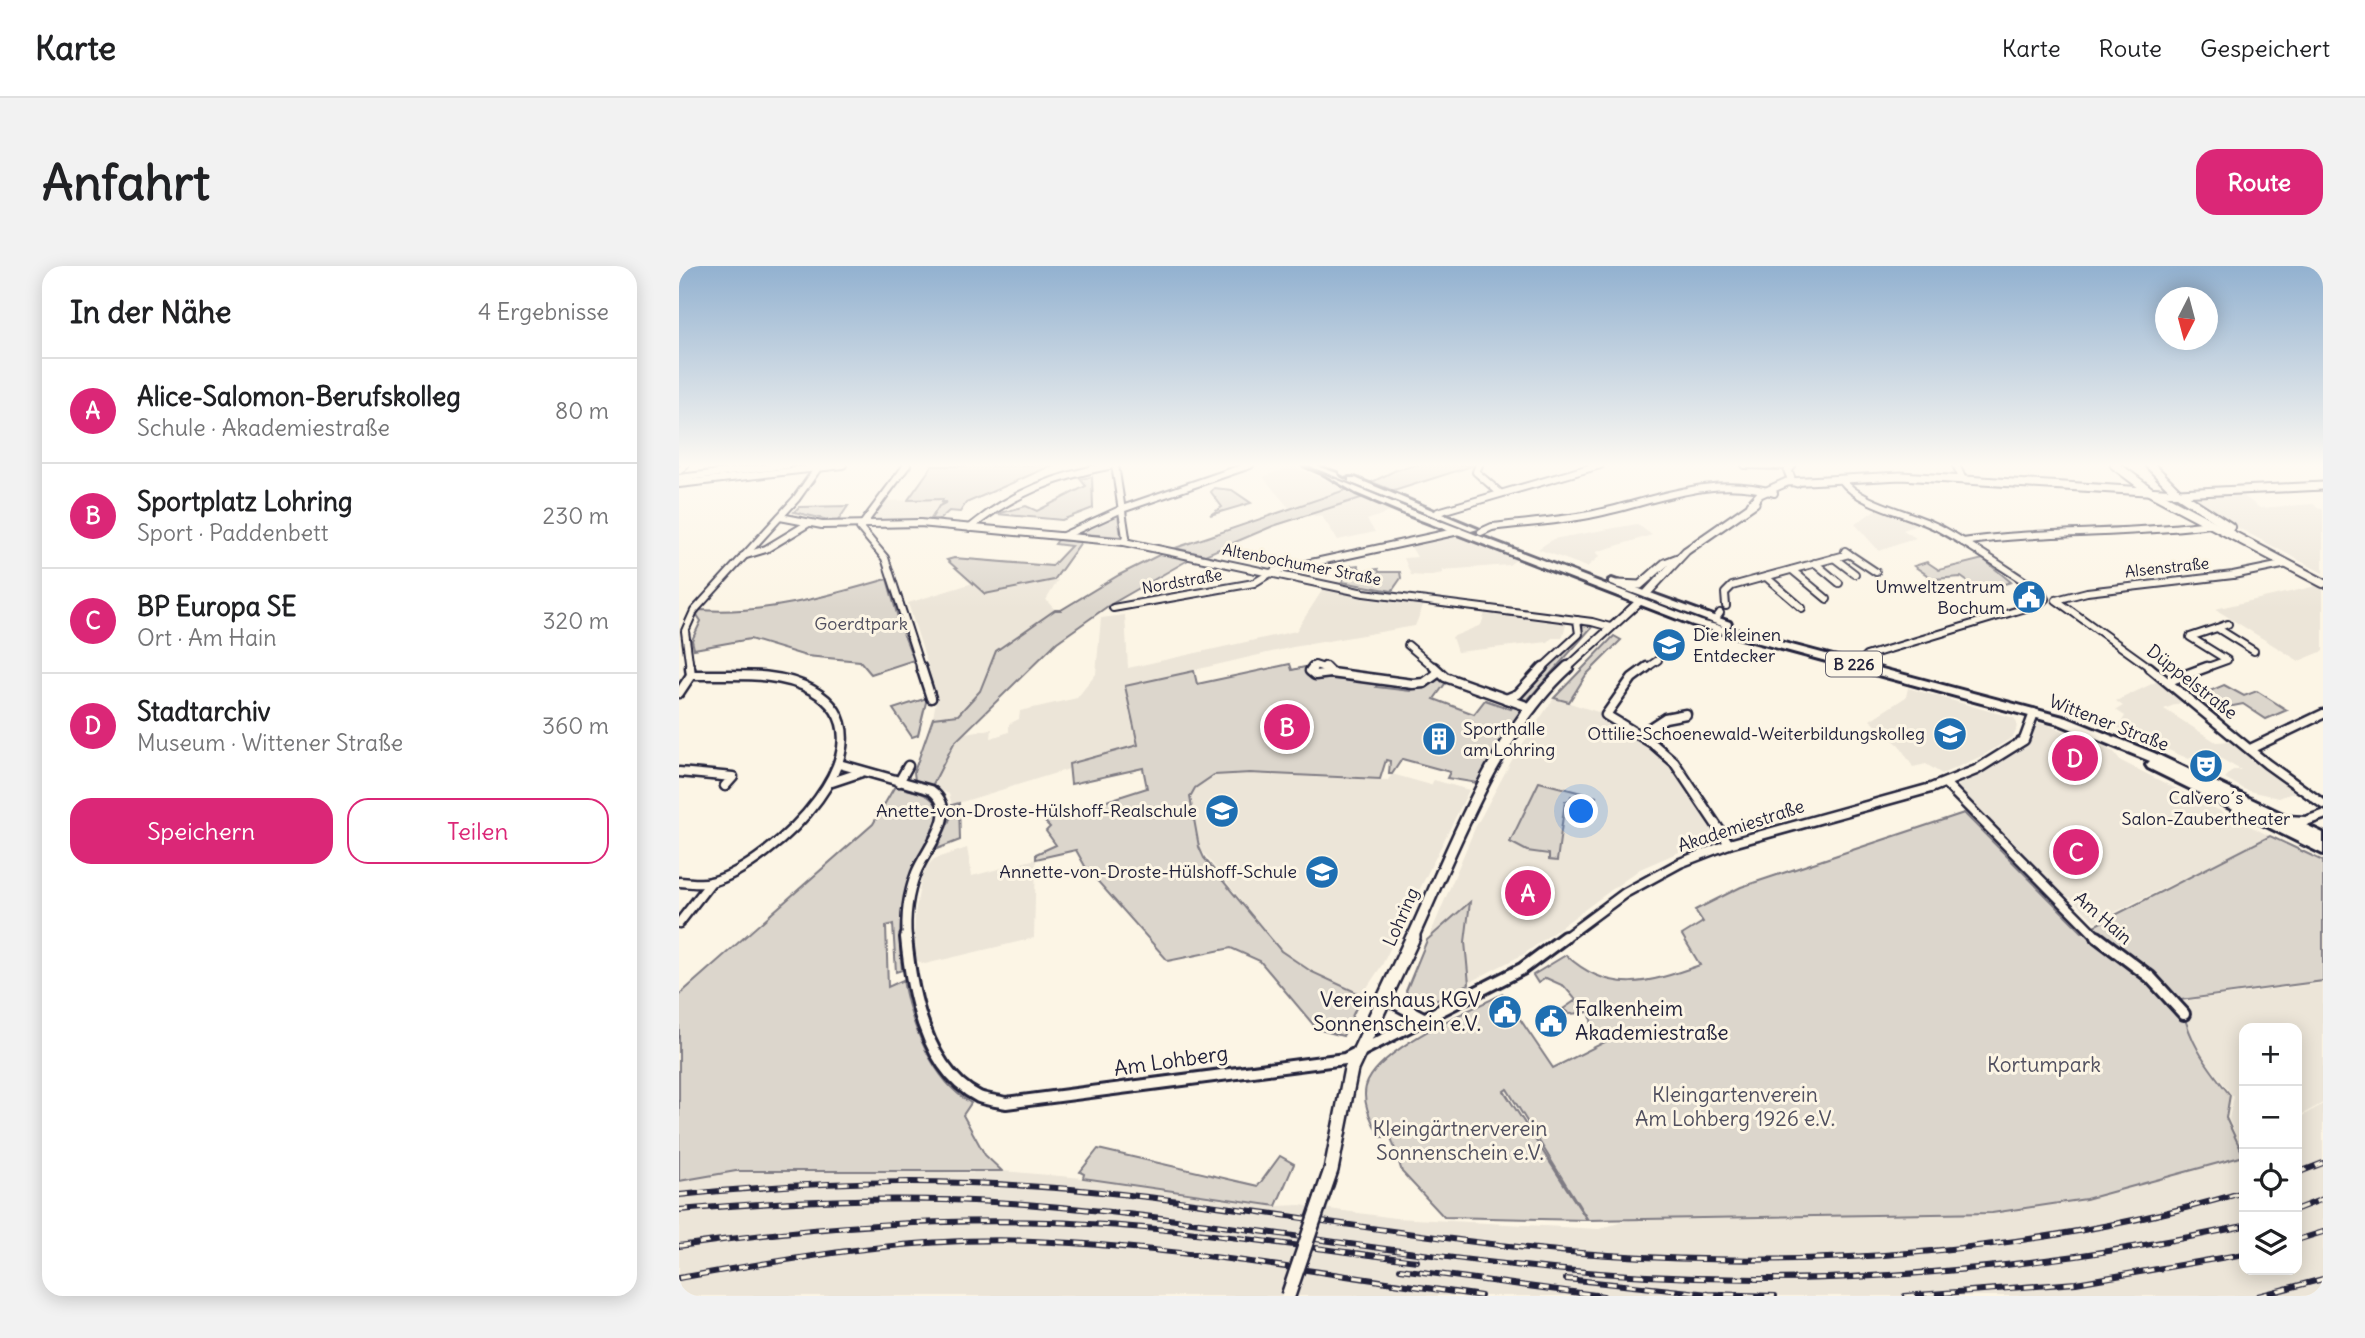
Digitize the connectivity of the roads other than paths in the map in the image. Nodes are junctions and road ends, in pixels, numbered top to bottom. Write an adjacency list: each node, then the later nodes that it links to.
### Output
1 (783, 513): 13 (street)
2 (872, 513): 15 (street)
3 (988, 513): 18 (street)
4 (1113, 513): 20 (street)
5 (1123, 513): 22 (street)
6 (1413, 513): 17 (main road, Wittener Straße / B 226)
7 (1438, 513): 17 (main road, Wittener Straße / B 226)
8 (1599, 513): 19 (street)
9 (1739, 513): 24 (street)
10 (1905, 513): 21 (street)
11 (2190, 513): 16 (main road)
12 (2208, 513): 26 (main road)
13 (780, 517): 14 (street, Altenbochumer Straße); 23 (street)
14 (809, 523): 15 (street, Altenbochumer Straße); 23 (street)
15 (864, 524): 18 (street, Altenbochumer Straße); 59 (street)
16 (2210, 524): 21 (street); 26 (main road)
17 (1457, 525): 19 (main road, Wittener Straße / B 226); 30 (street, Nordstraße); 36 (main road, Wittener Straße / B 226)
18 (970, 528): 20 (street, Altenbochumer Straße)
19 (1481, 532): 34 (main road, Wittener Straße / B 226)
20 (1063, 537): 22 (street, Altenbochumer Straße)
21 (1963, 541): 53 (street)
22 (1124, 542): 30 (street, Altenbochumer Straße)
23 (743, 556): 50 (street)
24 (1678, 558): 34 (street); 36 (street, Lohring)
25 (1834, 558): 27 (street); 29 (street); 31 (street)
26 (2288, 562): 33 (main road); 38 (street, Alsenstraße)
27 (1815, 563): 28 (street); 35 (street)
28 (1792, 570): 32 (street); 37 (street)
29 (1876, 572)
30 (1269, 575): 40 (street, Nordstraße); 44 (street, Altenbochumer Straße)
31 (1855, 575)
32 (1766, 577): 39 (street); 41 (street)
33 (2323, 581)
34 (1616, 583): 36 (main road, Wittener Straße / B 226)
35 (1839, 583)
36 (1642, 598): 42 (main road, Wittener Straße / B 226); 43 (main road, Wittener Straße / B 226); 46 (street, Lohring)
37 (1827, 598)
38 (2058, 603): 57 (street, Düppelstraße)
39 (1726, 606)
40 (1113, 608)
41 (1802, 608)
42 (1670, 614): 43 (main road, Wittener Straße); 48 (main road, Wittener Straße / B 226)
43 (1717, 616): 48 (main road, Wittener Straße / B 226)
44 (1577, 620): 46 (street, Altenbochumer Straße); 60 (street)
45 (2228, 624): 47 (street)
46 (1609, 627): 61 (street, Lohring)
47 (2217, 628): 51 (street); 57 (street)
48 (1758, 639): 53 (main road, Wittener Straße / B 226)
49 (1408, 645): 55 (street)
50 (682, 649): 56 (street)
51 (2254, 650)
52 (1658, 660): 65 (street)
53 (1859, 666): 62 (main road, Wittener Straße / B 226)
54 (1331, 673): 55 (street)
55 (1438, 673): 60 (street)
56 (691, 675): 58 (street); 67 (street)
57 (2169, 681): 66 (street, Düppelstraße)
58 (679, 693)
59 (931, 698)
60 (1506, 699): 61 (street)
61 (1532, 708): 87 (street, Lohring)
62 (2033, 713): 73 (street, Akademiestraße); 79 (main road, Wittener Straße / B 226); 81 (main road, Wittener Straße / B 226)
63 (1686, 714): 65 (street)
64 (2323, 715): 66 (street)
65 (1639, 735): 82 (street)
66 (2250, 749): 75 (street, Düppelstraße)
67 (839, 764): 70 (street); 71 (street)
68 (908, 766): 72 (street)
69 (679, 772): 74 (street)
70 (863, 772): 71 (street); 72 (street)
71 (832, 782): 85 (street)
72 (899, 782): 90 (street, Am Lohberg)
73 (1945, 783): 82 (street, Akademiestraße); 88 (street, Am Hain)
74 (725, 786)
75 (2304, 789): 76 (street, Düppelstraße); 77 (street, Düppelstraße)
76 (2323, 796)
77 (2323, 804)
78 (2320, 817): 79 (street); 80 (street)
79 (2284, 820): 80 (main road, Wittener Straße / B 226)
80 (2323, 838): 81 (street)
81 (2302, 840): 83 (main road, Wittener Straße / B 226)
82 (1729, 844): 89 (street, Akademiestraße)
83 (2323, 849)
84 (679, 882): 85 (street)
85 (711, 882): 86 (street)
86 (679, 923)
87 (1386, 998): 89 (street); 90 (street, Lohring)
88 (2184, 1014)
89 (1425, 1018): 90 (street, Akademiestraße)
90 (1363, 1048): 91 (street, Lohring, bridge)
91 (1288, 1296)

